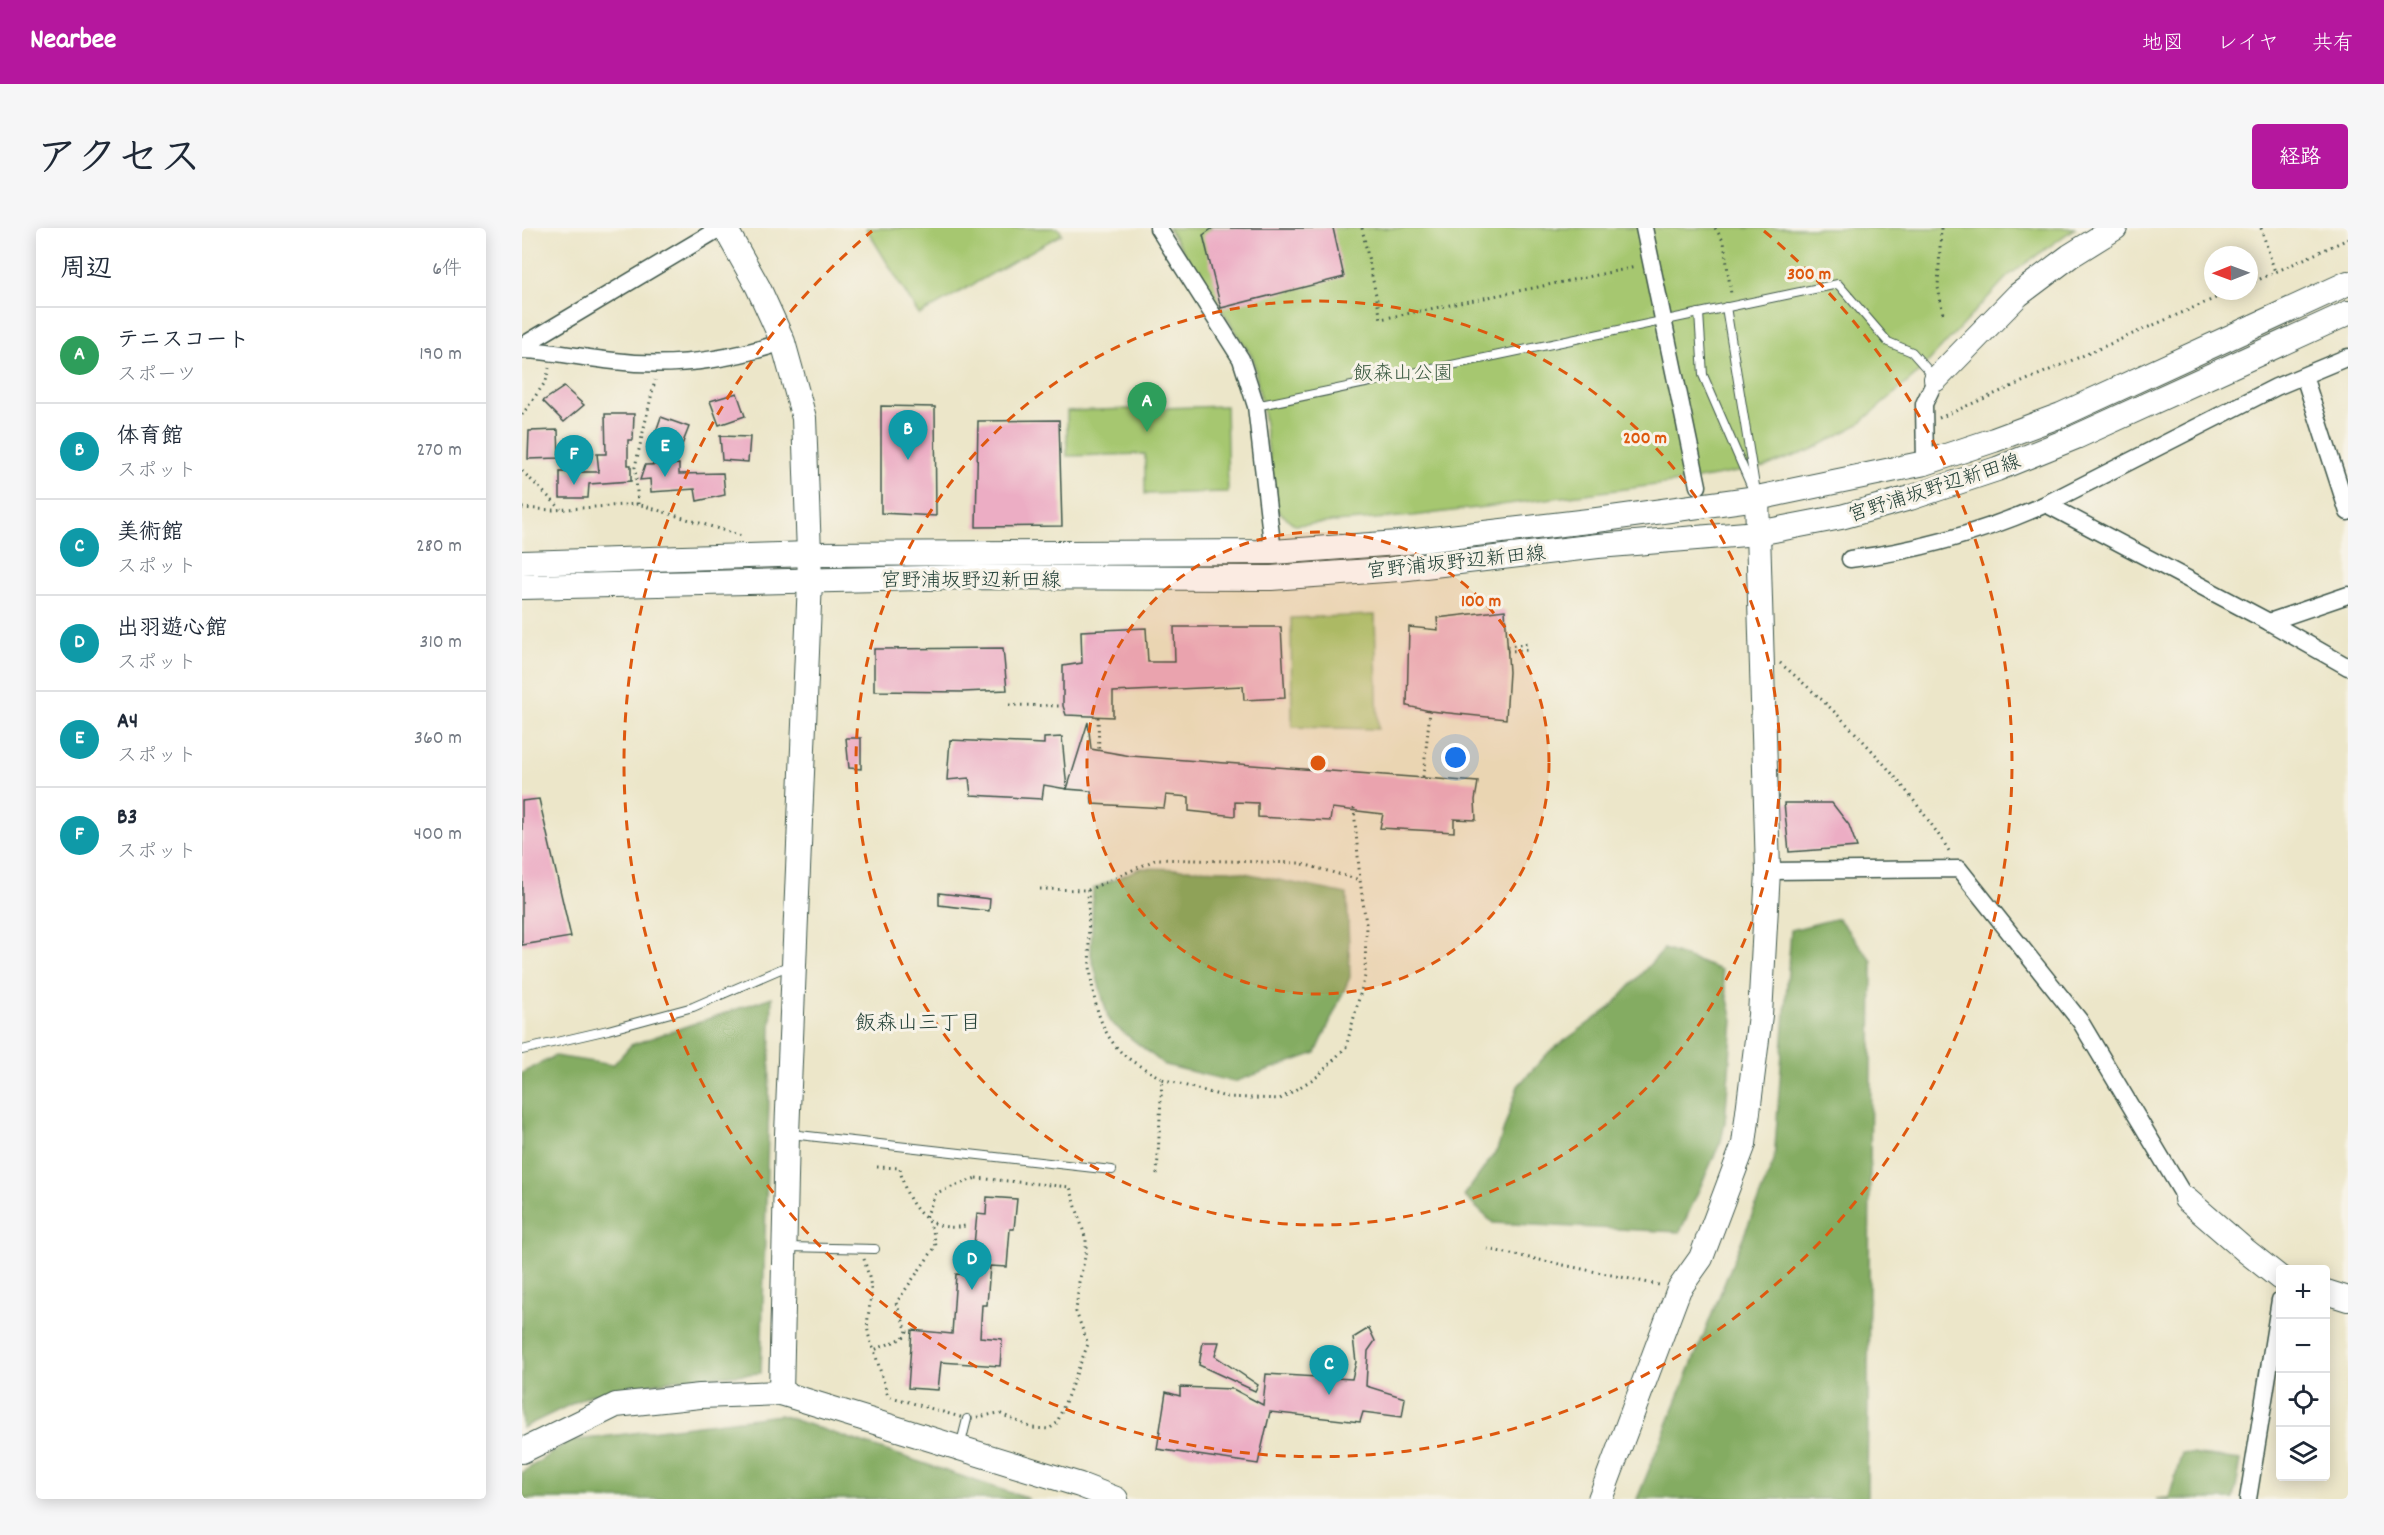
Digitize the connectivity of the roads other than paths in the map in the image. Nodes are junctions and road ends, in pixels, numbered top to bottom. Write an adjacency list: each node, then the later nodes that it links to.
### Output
1 (720, 228): 12 (street)
2 (725, 228): 11 (main road)
3 (1158, 228): 16 (street)
4 (1644, 228): 10 (street)
5 (2115, 228): 15 (main road)
6 (2348, 283): 17 (main road, 宮野浦坂野辺新田線)
7 (1726, 307): 8 (lane); 15 (lane); 19 (lane)
8 (1699, 313): 10 (lane); 19 (lane)
9 (2348, 313): 22 (main road, 宮野浦坂野辺新田線)
10 (1663, 320): 16 (lane); 18 (street)
11 (783, 342): 12 (street); 24 (main road)
12 (522, 348)
13 (2348, 357): 14 (street)
14 (2304, 376): 20 (street); 21 (street)
15 (1936, 379): 17 (street)
16 (1256, 406): 23 (street)
17 (1925, 463): 19 (main road, 宮野浦坂野辺新田線)
18 (1698, 486)
19 (1757, 498): 22 (main road); 23 (main road, 宮野浦坂野辺新田線)
20 (2046, 504): 25 (street); 30 (street)
21 (2348, 512)
22 (1758, 533): 27 (main road, 宮野浦坂野辺新田線); 32 (main road)
23 (1273, 552): 24 (main road, 宮野浦坂野辺新田線)
24 (809, 554): 26 (main road, 宮野浦坂野辺新田線); 27 (main road)
25 (1850, 559)
26 (522, 563)
27 (810, 580): 28 (main road, 宮野浦坂野辺新田線); 33 (main road)
28 (522, 587)
29 (2348, 595): 30 (street)
30 (2269, 622): 31 (street)
31 (2348, 667)
32 (1768, 871): 37 (street); 49 (main road)
33 (793, 964): 34 (lane); 35 (main road)
34 (522, 1050)
35 (787, 1134): 36 (lane); 38 (main road)
36 (1112, 1170)
37 (2186, 1199): 40 (main road)
38 (784, 1247): 39 (lane); 44 (main road)
39 (875, 1249)
40 (2276, 1275)
41 (2330, 1294): 42 (main road)
42 (2348, 1299)
43 (2277, 1319): 50 (street)
44 (781, 1393): 46 (main road); 47 (main road)
45 (967, 1419): 46 (lane)
46 (960, 1448): 48 (main road)
47 (522, 1451)
48 (1116, 1499)
49 (1600, 1499)
50 (2248, 1499)

